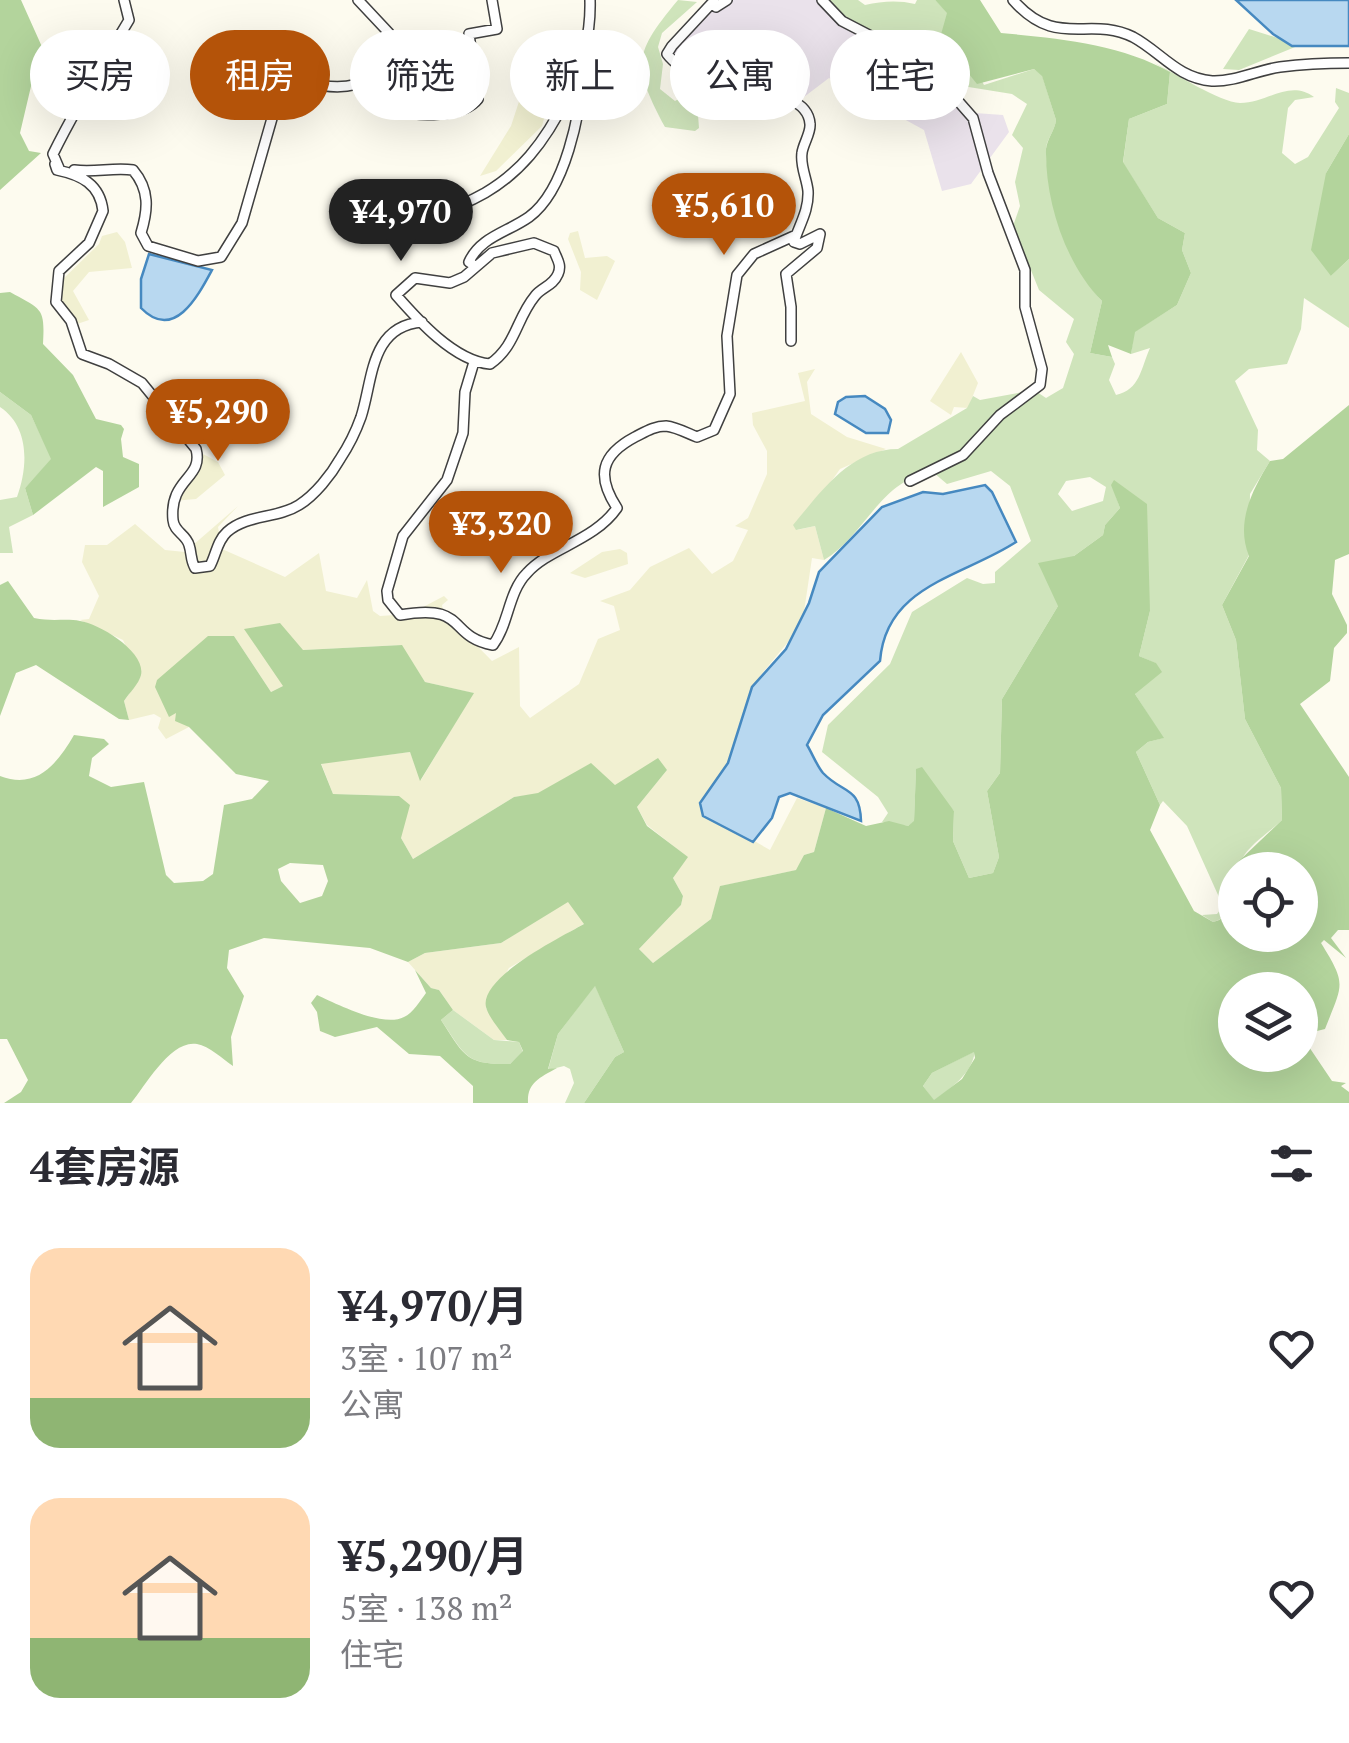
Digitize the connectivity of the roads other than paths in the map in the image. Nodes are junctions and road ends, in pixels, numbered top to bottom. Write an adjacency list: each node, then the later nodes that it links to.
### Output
1 (124, 0): 16 (street)
2 (358, 0): 9 (street)
3 (492, 0): 10 (street)
4 (590, 0): 11 (street)
5 (727, 0): 8 (street)
6 (822, 0): 23 (street)
7 (1013, 0): 12 (street)
8 (712, 2): 18 (street)
9 (386, 30)
10 (490, 30)
11 (587, 30)
12 (1349, 63)
13 (350, 85): 16 (street)
14 (555, 120): 17 (street)
15 (575, 120): 19 (street)
16 (54, 164): 20 (street)
17 (362, 228)
18 (796, 234): 21 (street); 22 (street)
19 (474, 266): 20 (street); 22 (street)
20 (422, 322): 22 (street)
21 (791, 341)
22 (474, 362)
23 (910, 481)

